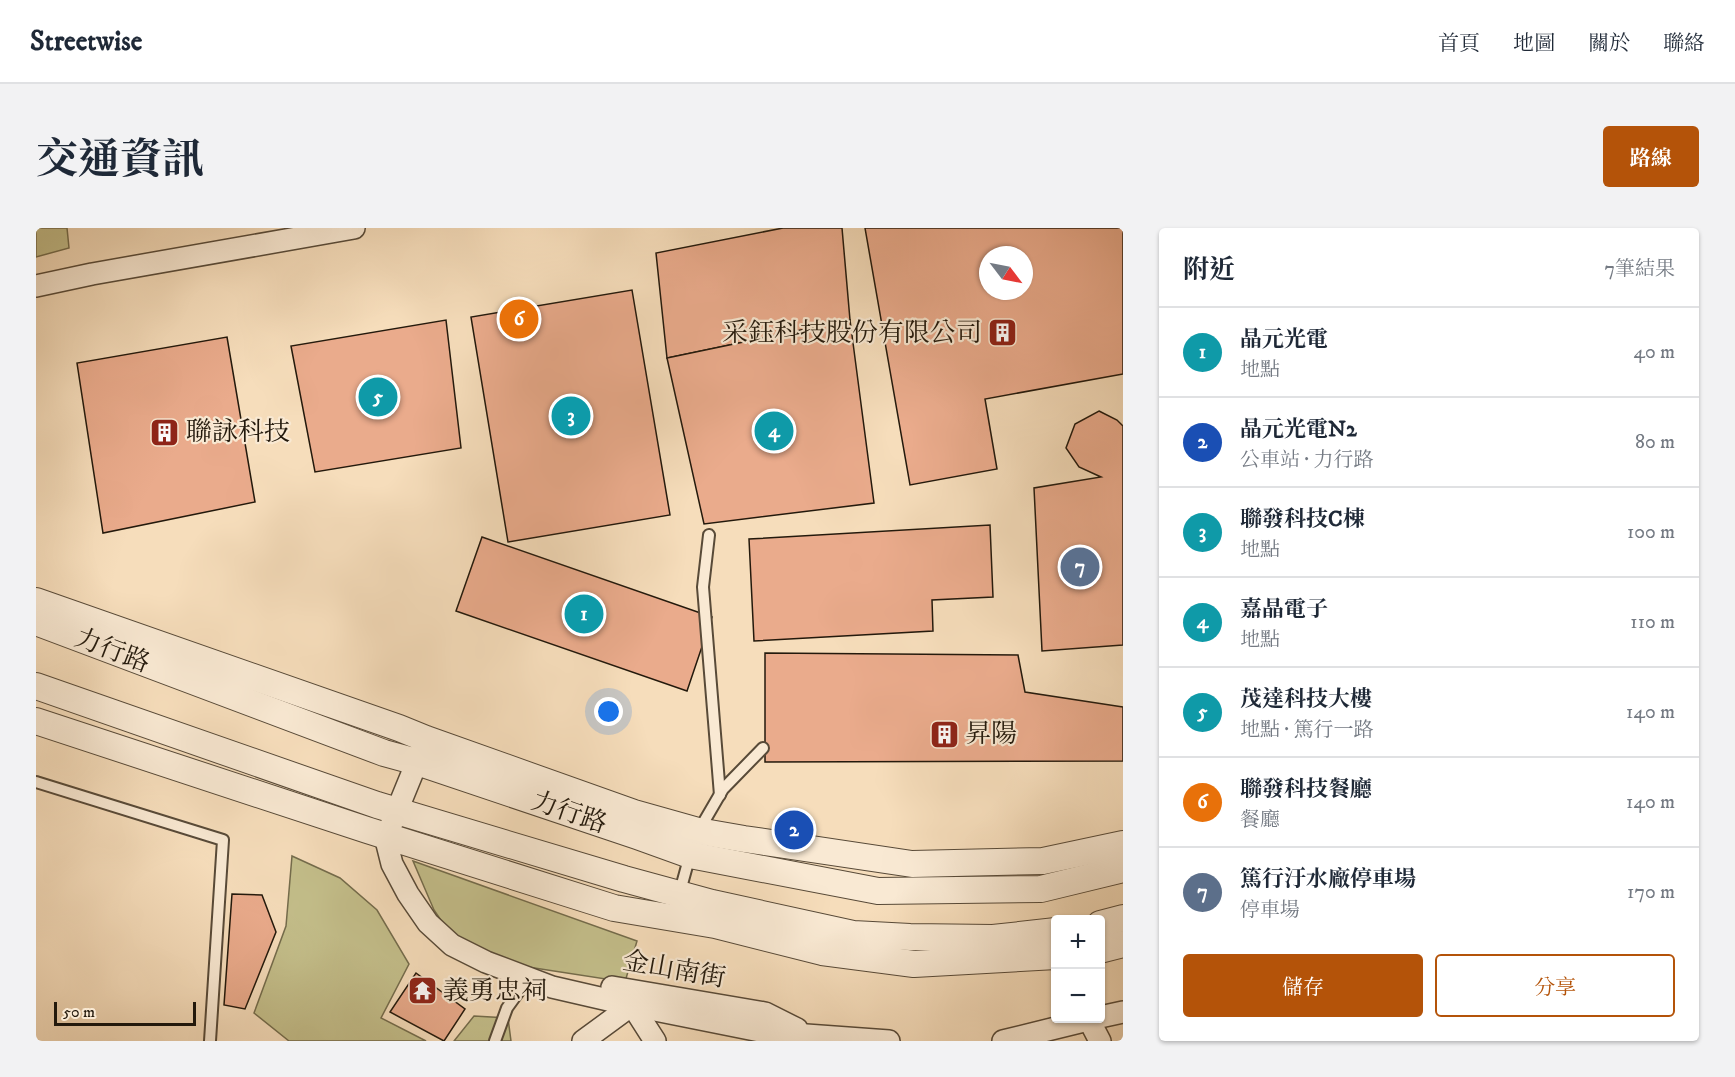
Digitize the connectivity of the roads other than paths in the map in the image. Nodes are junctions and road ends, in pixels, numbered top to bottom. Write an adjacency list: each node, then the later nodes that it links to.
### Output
1 (354, 228): 2 (street)
2 (36, 286)
3 (709, 535): 11 (lane)
4 (36, 602): 9 (street, 力行路)
5 (36, 622): 9 (street, 力行路)
6 (36, 686): 12 (street, 力行路)
7 (36, 721): 13 (street, 力行路)
8 (763, 748): 11 (lane)
9 (421, 750): 12 (street); 14 (street, 力行路)
10 (36, 782): 31 (lane)
11 (720, 795): 14 (lane)
12 (397, 811): 13 (street); 17 (street, 力行路)
13 (387, 835): 17 (street, 力行路); 24 (street, 金山南街)
14 (694, 843): 15 (street, 力行路); 16 (street, 力行路); 17 (lane)
15 (1123, 844)
16 (1123, 869)
17 (676, 907): 20 (street, 力行路); 23 (street, 力行路)
18 (1123, 918): 19 (street)
19 (1105, 923)
20 (1051, 932)
21 (1123, 944): 22 (street)
22 (1105, 949)
23 (1051, 956)
24 (528, 979): 25 (street, 金山南街); 30 (street, 金山南街); 32 (lane)
25 (632, 1005): 30 (street, 金山南街); 33 (street); 34 (street)
26 (1123, 1012): 27 (street)
27 (1105, 1016)
28 (1078, 1023): 36 (street)
29 (1096, 1023): 37 (street)
30 (802, 1039): 35 (street, 金山南街)
31 (210, 1041)
32 (495, 1041)
33 (583, 1041)
34 (655, 1041)
35 (889, 1041)
36 (1003, 1041)
37 (1100, 1041)

